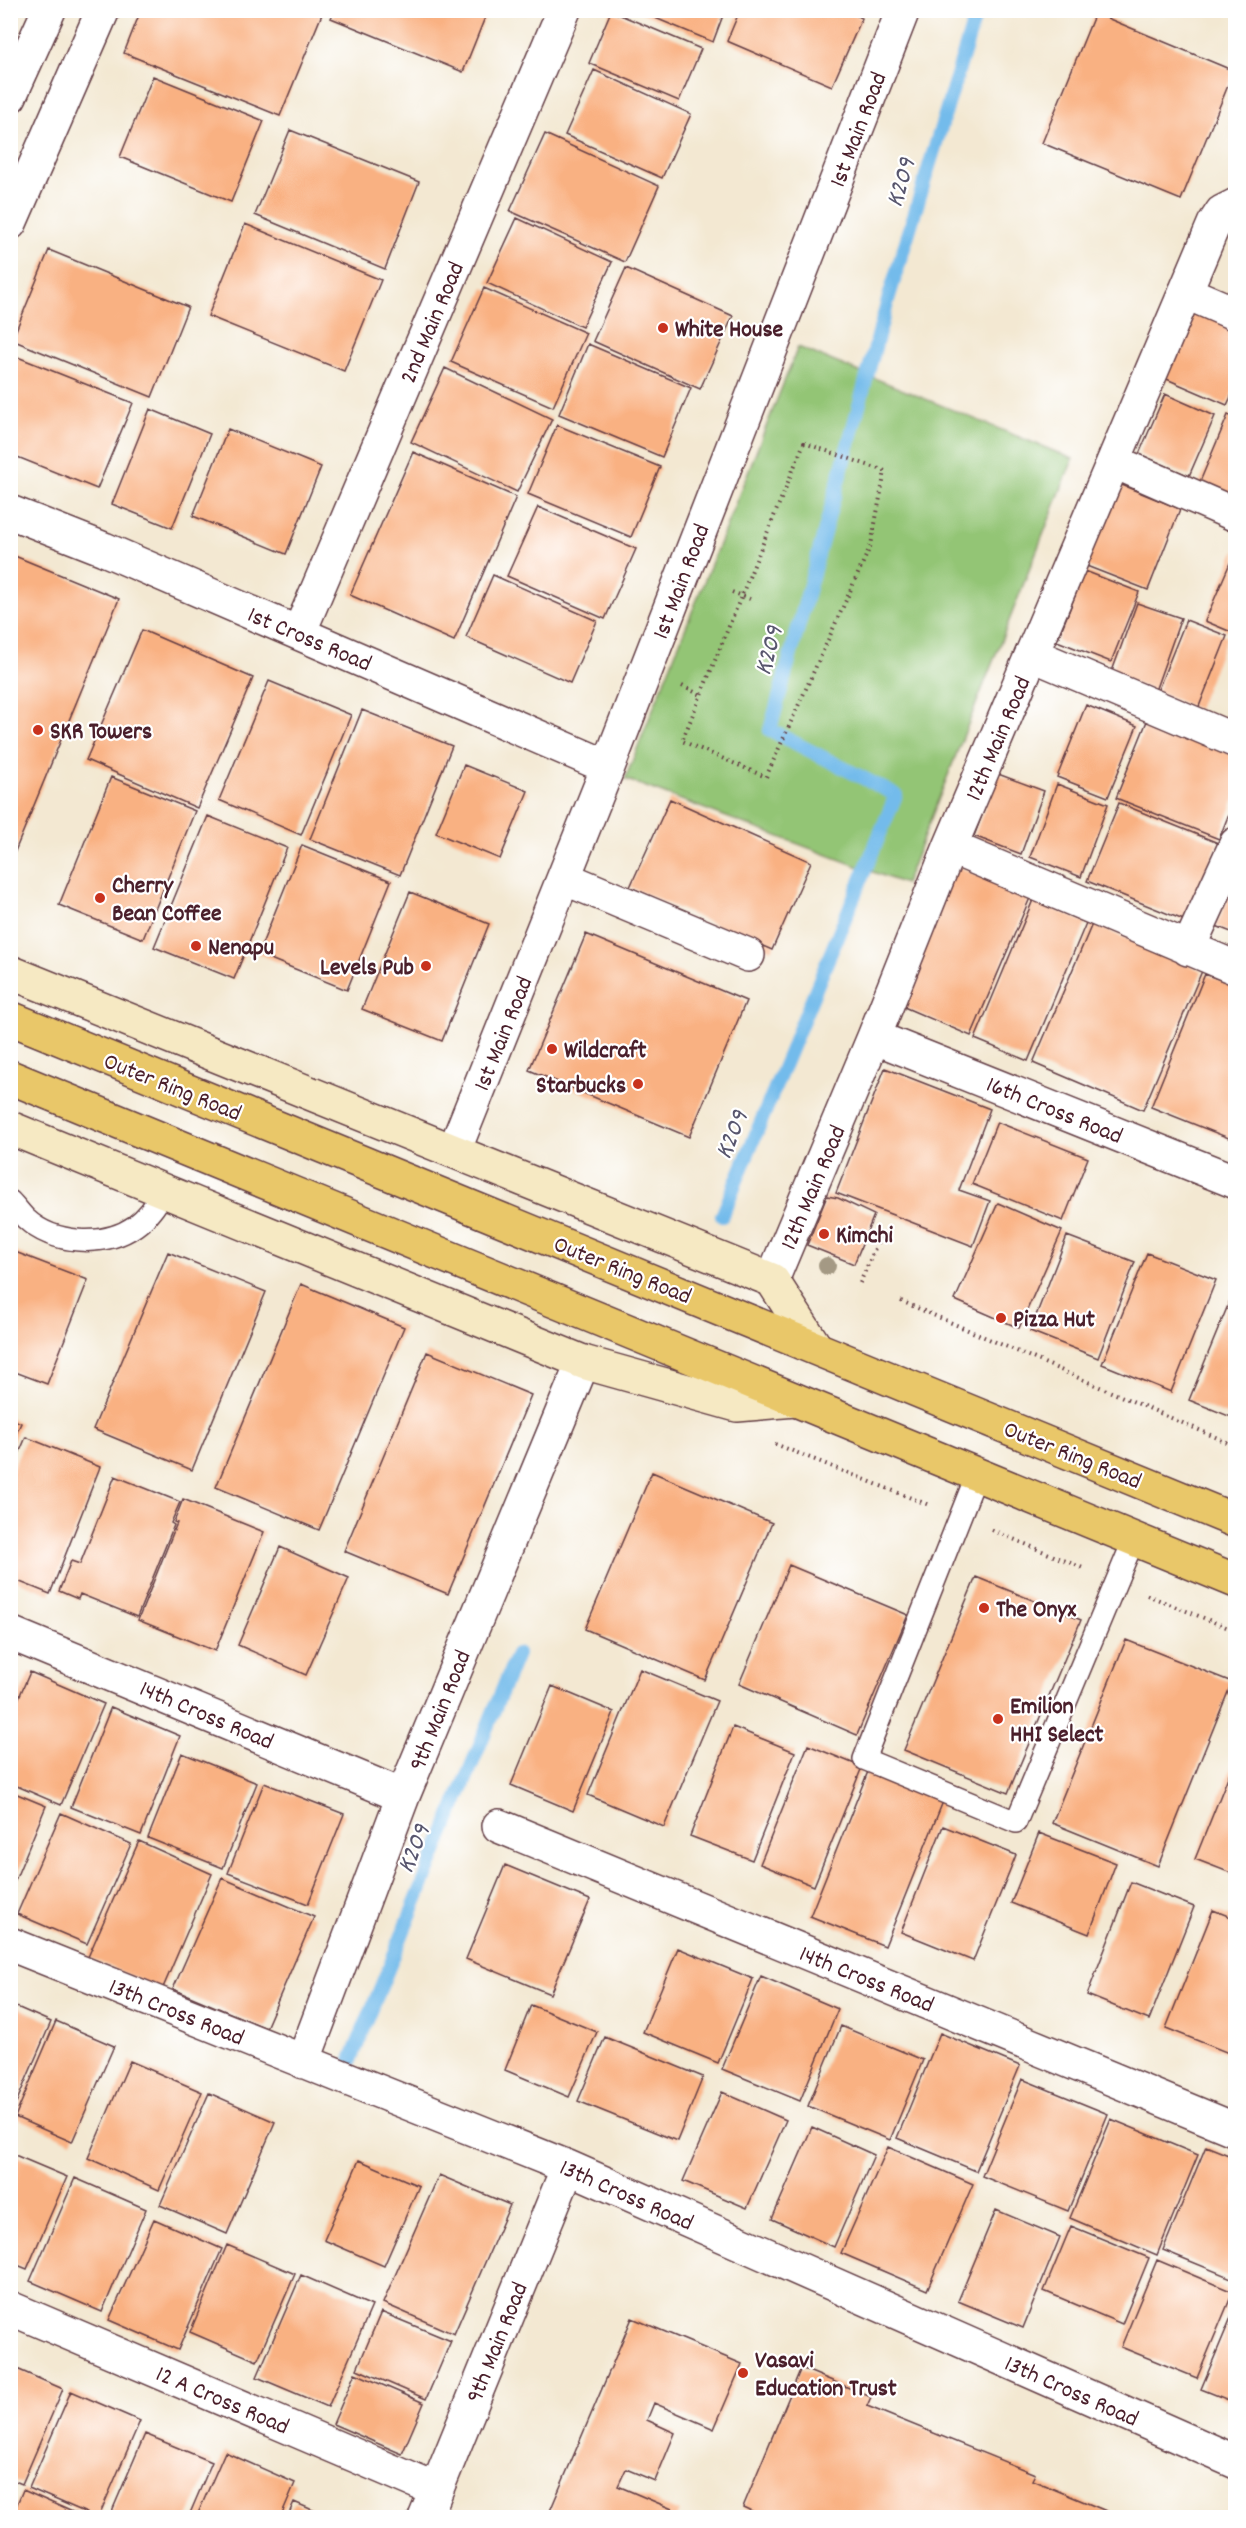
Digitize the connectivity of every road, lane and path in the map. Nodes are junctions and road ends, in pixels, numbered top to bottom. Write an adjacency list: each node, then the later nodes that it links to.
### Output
1 (49, 10): 5 (street)
2 (103, 10): 7 (street)
3 (564, 10): 16 (street, 2nd Main Road)
4 (903, 10): 19 (street, 1st Main Road)
5 (10, 96)
6 (1236, 205): 8 (street, 12th Main Road)
7 (10, 223)
8 (1185, 292): 9 (street); 10 (street, 12th Main Road)
9 (1236, 314)
10 (1114, 462): 12 (street); 17 (street, 12th Main Road)
11 (10, 512): 16 (street, 1st Cross Road)
12 (1236, 515)
13 (732, 592): 14 (path)
14 (742, 596): 14 (path); 15 (path)
15 (750, 599)
16 (299, 633): 19 (street, 1st Cross Road)
17 (1033, 655): 18 (street); 21 (street, 12th Main Road)
18 (1236, 741)
19 (608, 767): 22 (street, 1st Main Road)
20 (1236, 844): 23 (street)
21 (950, 847): 23 (street); 28 (street, 12th Main Road)
22 (564, 878): 24 (street); 31 (street, 1st Main Road)
23 (1188, 949): 25 (street)
24 (748, 955)
25 (1236, 968)
26 (10, 972): 31 (main road)
27 (10, 1018): 39 (highway, Outer Ring Road)
28 (874, 1037): 32 (street, 16th Cross Road); 36 (street, 12th Main Road)
29 (10, 1077): 41 (highway)
30 (10, 1128): 33 (main road)
31 (454, 1151): 36 (main road)
32 (1236, 1182)
33 (164, 1191): 34 (lane); 40 (main road)
34 (10, 1201)
35 (883, 1230): 37 (path)
36 (772, 1280): 39 (main road)
37 (860, 1283)
38 (901, 1301): 42 (path)
39 (816, 1348): 44 (highway, Outer Ring Road)
40 (583, 1362): 41 (main road); 48 (street, 9th Main Road)
41 (795, 1400): 43 (highway)
42 (1236, 1446)
43 (977, 1474): 45 (highway); 45 (lane)
44 (1236, 1521)
45 (1134, 1539): 46 (highway)
46 (1236, 1581)
47 (10, 1632): 48 (street, 14th Cross Road)
48 (403, 1796): 51 (street, 9th Main Road)
49 (499, 1826): 52 (street, 14th Cross Road)
50 (10, 1944): 51 (street, 13th Cross Road)
51 (303, 2062): 53 (street, 13th Cross Road)
52 (1236, 2130)
53 (568, 2167): 55 (street, 13th Cross Road); 56 (street, 9th Main Road)
54 (10, 2308): 56 (street, 12 A Cross Road)
55 (1236, 2462)
56 (430, 2504)

